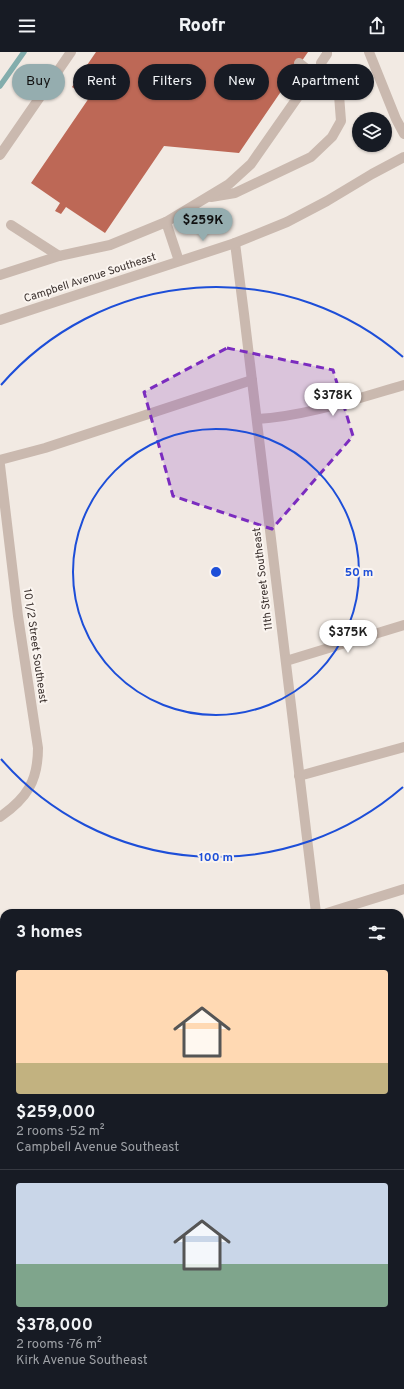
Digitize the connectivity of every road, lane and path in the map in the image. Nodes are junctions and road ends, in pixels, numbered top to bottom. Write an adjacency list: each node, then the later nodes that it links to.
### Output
1 (71, 52): 8 (street)
2 (327, 52): 5 (street)
3 (369, 52): 7 (street)
4 (299, 63): 10 (street)
5 (321, 63)
6 (296, 100): 10 (street)
7 (404, 134)
8 (0, 155)
9 (404, 157): 13 (street, Campbell Avenue Southeast)
10 (204, 199): 11 (street)
11 (166, 222): 14 (street); 15 (street)
12 (11, 225): 14 (street)
13 (235, 243): 15 (street, Campbell Avenue Southeast); 18 (street, 11th Street Southeast)
14 (59, 256): 16 (street)
15 (179, 261): 17 (street, Campbell Avenue Southeast)
16 (0, 275)
17 (0, 320)
18 (252, 380): 20 (street, 11th Street Southeast); 21 (street)
19 (404, 385): 20 (street)
20 (257, 420): 24 (street, 11th Street Southeast)
21 (0, 460)
22 (0, 465): 27 (street, 10 1/2 Street Southeast)
23 (404, 625): 24 (street)
24 (286, 661): 26 (street, 11th Street Southeast)
25 (404, 747): 26 (street)
26 (299, 776): 29 (street, 11th Street Southeast)
27 (0, 816)
28 (404, 889): 30 (street)
29 (316, 909)
30 (340, 909)

